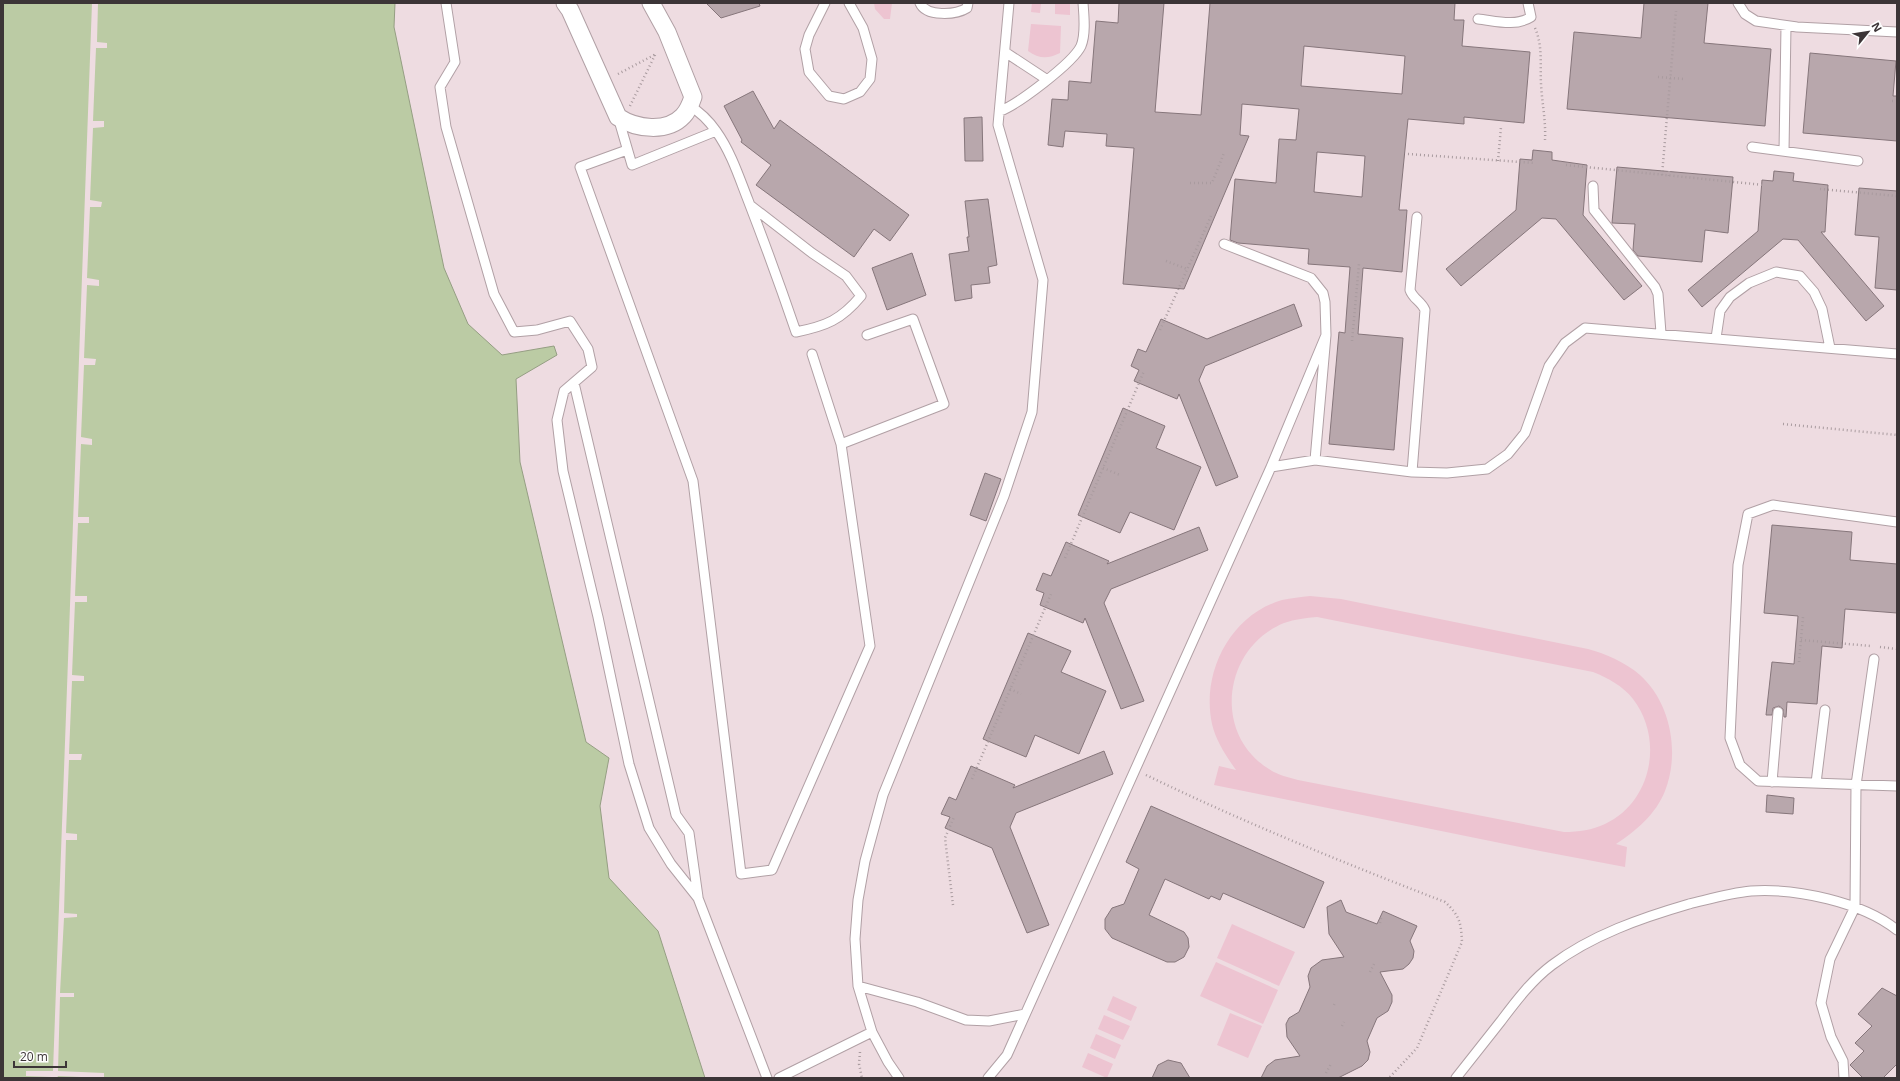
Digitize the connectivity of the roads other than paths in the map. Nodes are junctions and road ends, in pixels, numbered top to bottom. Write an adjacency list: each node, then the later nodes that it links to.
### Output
1 (446, 3): 36 (lane)
2 (565, 3): 19 (street)
3 (650, 3): 17 (street)
4 (825, 3): 5 (lane)
5 (849, 3)
6 (920, 3): 7 (lane)
7 (968, 3)
8 (1009, 3): 15 (lane)
9 (1083, 3): 16 (lane)
10 (1528, 3): 12 (lane)
11 (1738, 3): 13 (lane)
12 (1478, 19)
13 (1786, 26): 14 (lane); 23 (lane)
14 (1897, 32)
15 (1005, 52): 16 (lane); 18 (lane)
16 (1046, 79): 18 (lane)
17 (690, 106): 19 (street); 20 (lane)
18 (1000, 111): 52 (lane)
19 (618, 117): 22 (lane)
20 (716, 131): 22 (lane); 26 (lane)
21 (1752, 147): 23 (lane)
22 (626, 150): 37 (lane)
23 (1784, 151): 24 (lane)
24 (1858, 161)
25 (1593, 186): 29 (lane)
26 (750, 205): 26 (lane)
27 (1417, 217): 40 (lane)
28 (1224, 244): 31 (lane)
29 (1661, 334): 32 (lane); 40 (lane)
30 (867, 335): 37 (lane)
31 (1326, 335): 38 (lane); 39 (lane)
32 (1716, 338): 33 (lane); 33 (lane)
33 (1830, 348): 35 (lane)
34 (812, 354): 37 (lane)
35 (1897, 354)
36 (574, 383): 49 (lane); 49 (lane)
37 (841, 444)
38 (1315, 460): 39 (lane); 40 (lane)
39 (1271, 467): 53 (lane)
40 (1412, 472)
41 (1897, 522): 45 (lane)
42 (1874, 660): 47 (lane)
43 (1825, 710): 46 (lane)
44 (1778, 712): 45 (lane)
45 (1772, 782): 46 (lane)
46 (1816, 783): 47 (lane)
47 (1856, 785): 48 (lane); 50 (lane)
48 (1897, 786)
49 (698, 898): 55 (lane)
50 (1855, 907): 51 (lane); 59 (lane); 60 (lane)
51 (1897, 930)
52 (858, 986): 53 (lane); 54 (lane)
53 (1025, 1014): 58 (lane)
54 (872, 1032): 56 (lane); 57 (lane)
55 (767, 1078)
56 (779, 1078)
57 (899, 1078)
58 (988, 1078)
59 (1456, 1078)
60 (1844, 1078)

